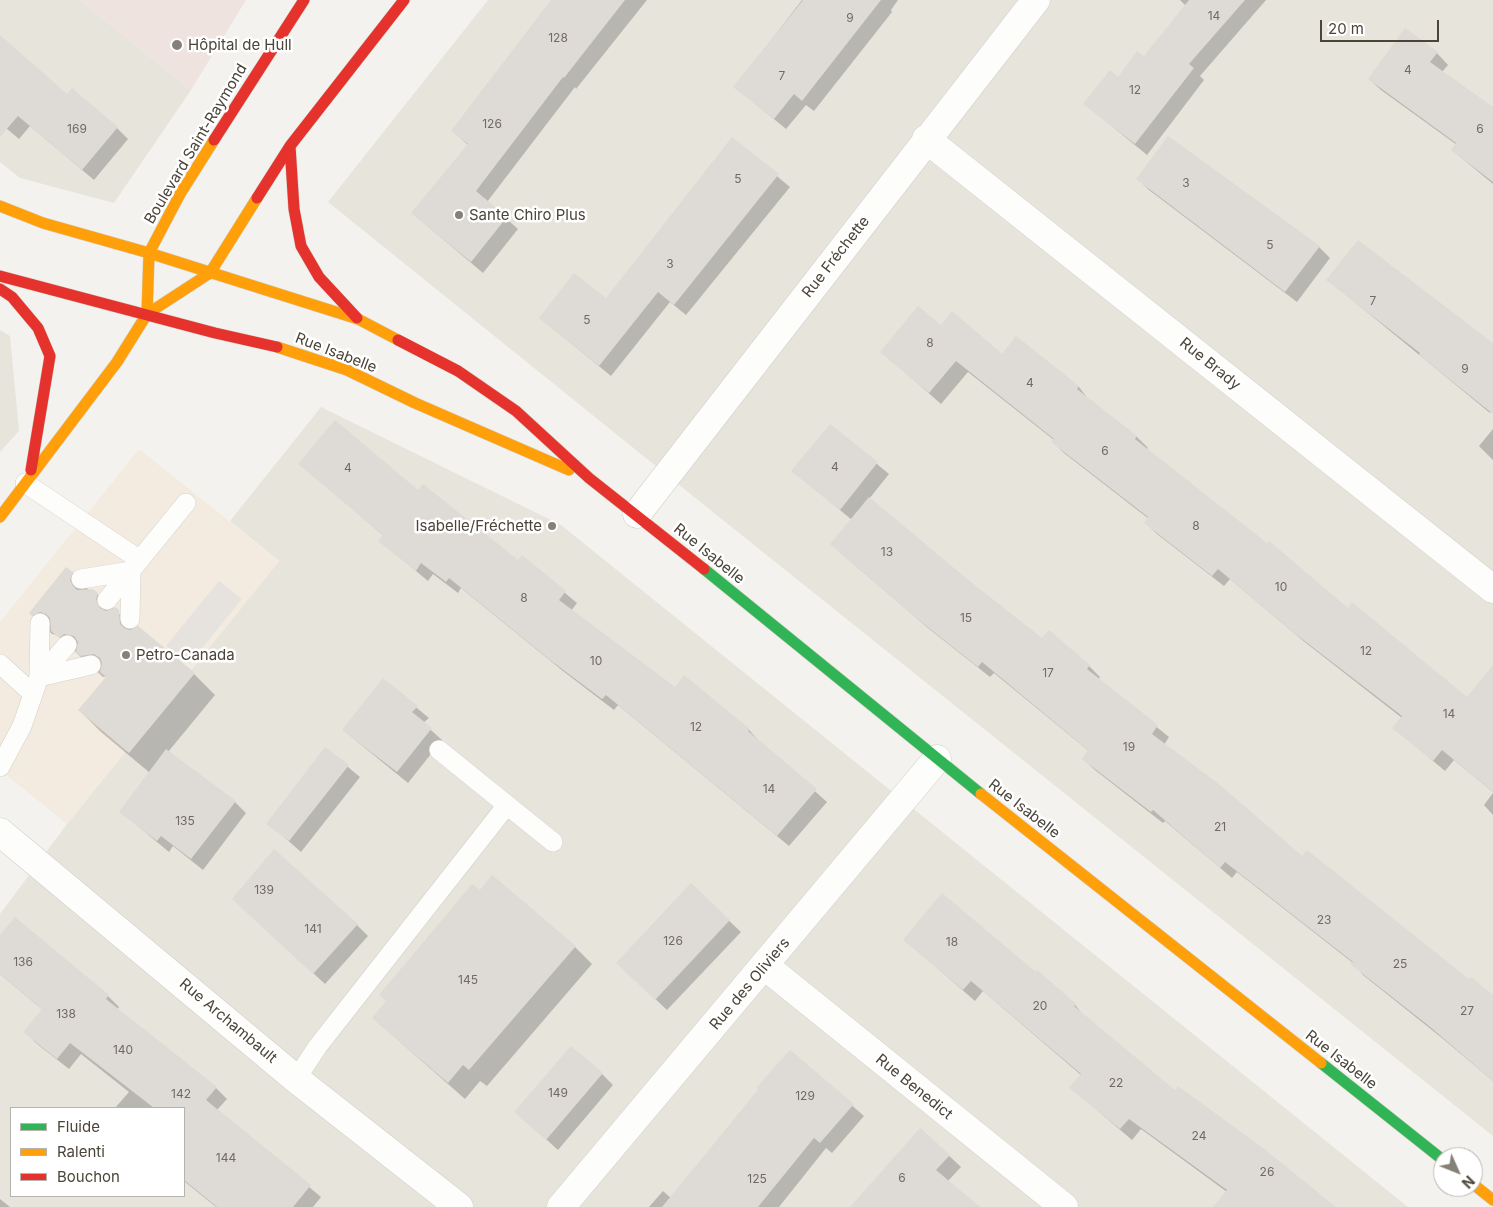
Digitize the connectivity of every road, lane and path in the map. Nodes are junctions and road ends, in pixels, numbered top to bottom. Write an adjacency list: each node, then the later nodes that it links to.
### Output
1 (304, 0): 7 (street, Boulevard Saint-Raymond)
2 (404, 0): 5 (street)
3 (1036, 0): 4 (street, Rue Fréchette)
4 (926, 139): 16 (street, Rue Fréchette); 20 (street, Rue Brady)
5 (290, 146): 8 (street); 12 (street)
6 (0, 206): 7 (street, Rue Isabelle)
7 (149, 253): 8 (street, Rue Isabelle); 11 (street, Boulevard Saint-Raymond)
8 (210, 273): 11 (street); 12 (street, Rue Isabelle)
9 (0, 276): 11 (street, Rue Isabelle)
10 (0, 289): 14 (street)
11 (147, 314): 13 (street, Rue Isabelle); 14 (street)
12 (358, 319): 13 (street, Rue Isabelle)
13 (589, 478): 16 (street, Rue Isabelle)
14 (27, 480): 17 (street); 18 (lane)
15 (186, 503): 18 (lane)
16 (637, 514): 29 (street, Rue Isabelle)
17 (0, 517)
18 (135, 566): 19 (lane); 21 (lane); 22 (lane)
19 (81, 579)
20 (1493, 590)
21 (107, 600)
22 (130, 619)
23 (40, 622): 27 (lane)
24 (67, 645): 27 (lane)
25 (0, 664): 27 (lane)
26 (91, 665): 27 (lane)
27 (36, 685): 30 (lane)
28 (440, 750): 31 (lane)
29 (936, 759): 34 (street, Rue des Oliviers); 36 (street, Rue Isabelle)
30 (0, 767)
31 (508, 805): 33 (lane); 35 (lane)
32 (0, 832): 35 (street, Rue Archambault)
33 (552, 842)
34 (765, 966): 40 (street, Rue des Oliviers); 41 (street, Rue Benedict)
35 (296, 1079): 39 (street, Rue Archambault)
36 (1433, 1152)
37 (1483, 1192): 38 (street)
38 (1493, 1200)
39 (459, 1207)
40 (561, 1207)
41 (1064, 1207)

